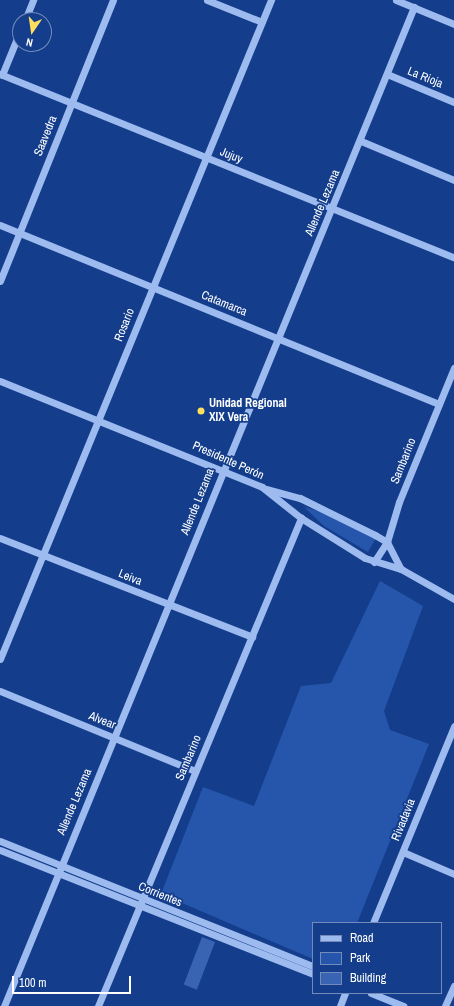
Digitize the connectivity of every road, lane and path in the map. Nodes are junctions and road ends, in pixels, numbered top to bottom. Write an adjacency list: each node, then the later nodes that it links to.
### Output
1 (33, 0): 7 (street)
2 (113, 0): 14 (street, Saavedra)
3 (208, 0): 8 (street)
4 (271, 0): 8 (street, Rosario)
5 (396, 0): 6 (street)
6 (414, 8): 9 (street); 11 (street, Allende Lezama)
7 (28, 12)
8 (262, 22): 16 (street, Rosario)
9 (454, 24)
10 (12, 50): 12 (street)
11 (387, 74): 13 (street, La Rioja); 15 (street, Allende Lezama)
12 (1, 75): 14 (street, Jujuy)
13 (454, 102)
14 (72, 103): 16 (street, Jujuy); 20 (street, Saavedra)
15 (361, 141): 17 (street); 18 (street, Allende Lezama)
16 (206, 157): 18 (street, Jujuy); 23 (street, Rosario)
17 (454, 180)
18 (334, 209): 21 (street, Jujuy); 24 (street, Allende Lezama)
19 (0, 225): 20 (street, Catamarca)
20 (19, 233): 22 (street, Saavedra); 23 (street, Catamarca)
21 (454, 257)
22 (0, 281)
23 (152, 287): 24 (street, Catamarca); 28 (street, Rosario)
24 (278, 338): 27 (street, Catamarca); 29 (street, Allende Lezama)
25 (454, 368): 27 (street, Sambarino)
26 (0, 381): 28 (street, Presidente Perón)
27 (439, 404): 33 (street, Sambarino)
28 (98, 419): 29 (street, Presidente Perón); 34 (street, Rosario)
29 (224, 470): 30 (street, Presidente Perón); 38 (street, Allende Lezama)
30 (262, 487): 31 (street, Presidente Perón); 33 (street)
31 (301, 518): 35 (street, Presidente Perón); 39 (street, Sambarino)
32 (0, 538): 34 (street, Leiva)
33 (387, 542): 35 (street, Sambarino); 36 (street)
34 (41, 555): 38 (street, Leiva); 40 (street, Rosario)
35 (374, 562): 36 (street, Presidente Perón)
36 (401, 570): 37 (street, Presidente Perón)
37 (454, 599)
38 (168, 605): 39 (street, Leiva); 43 (street, Allende Lezama)
39 (252, 637): 44 (street, Sambarino)
40 (0, 659)
41 (0, 691): 43 (street, Alvear)
42 (454, 726): 47 (street, Rivadavia)
43 (113, 738): 44 (street, Alvear); 48 (street, Allende Lezama)
44 (195, 771): 50 (street, Sambarino)
45 (0, 841): 48 (street, Corrientes)
46 (0, 850): 48 (street, Corrientes)
47 (403, 852): 49 (street); 51 (street, Rivadavia)
48 (58, 870): 50 (street, Corrientes); 57 (street, Allende Lezama)
49 (454, 874)
50 (142, 903): 52 (street, Corrientes); 53 (street, Corrientes); 58 (street, Sambarino)
51 (374, 922)
52 (312, 966)
53 (312, 974)
54 (454, 986): 61 (street)
55 (345, 994): 59 (street)
56 (374, 994): 60 (street)
57 (4, 1005)
58 (98, 1006)
59 (340, 1006)
60 (404, 1006)
61 (445, 1006)

